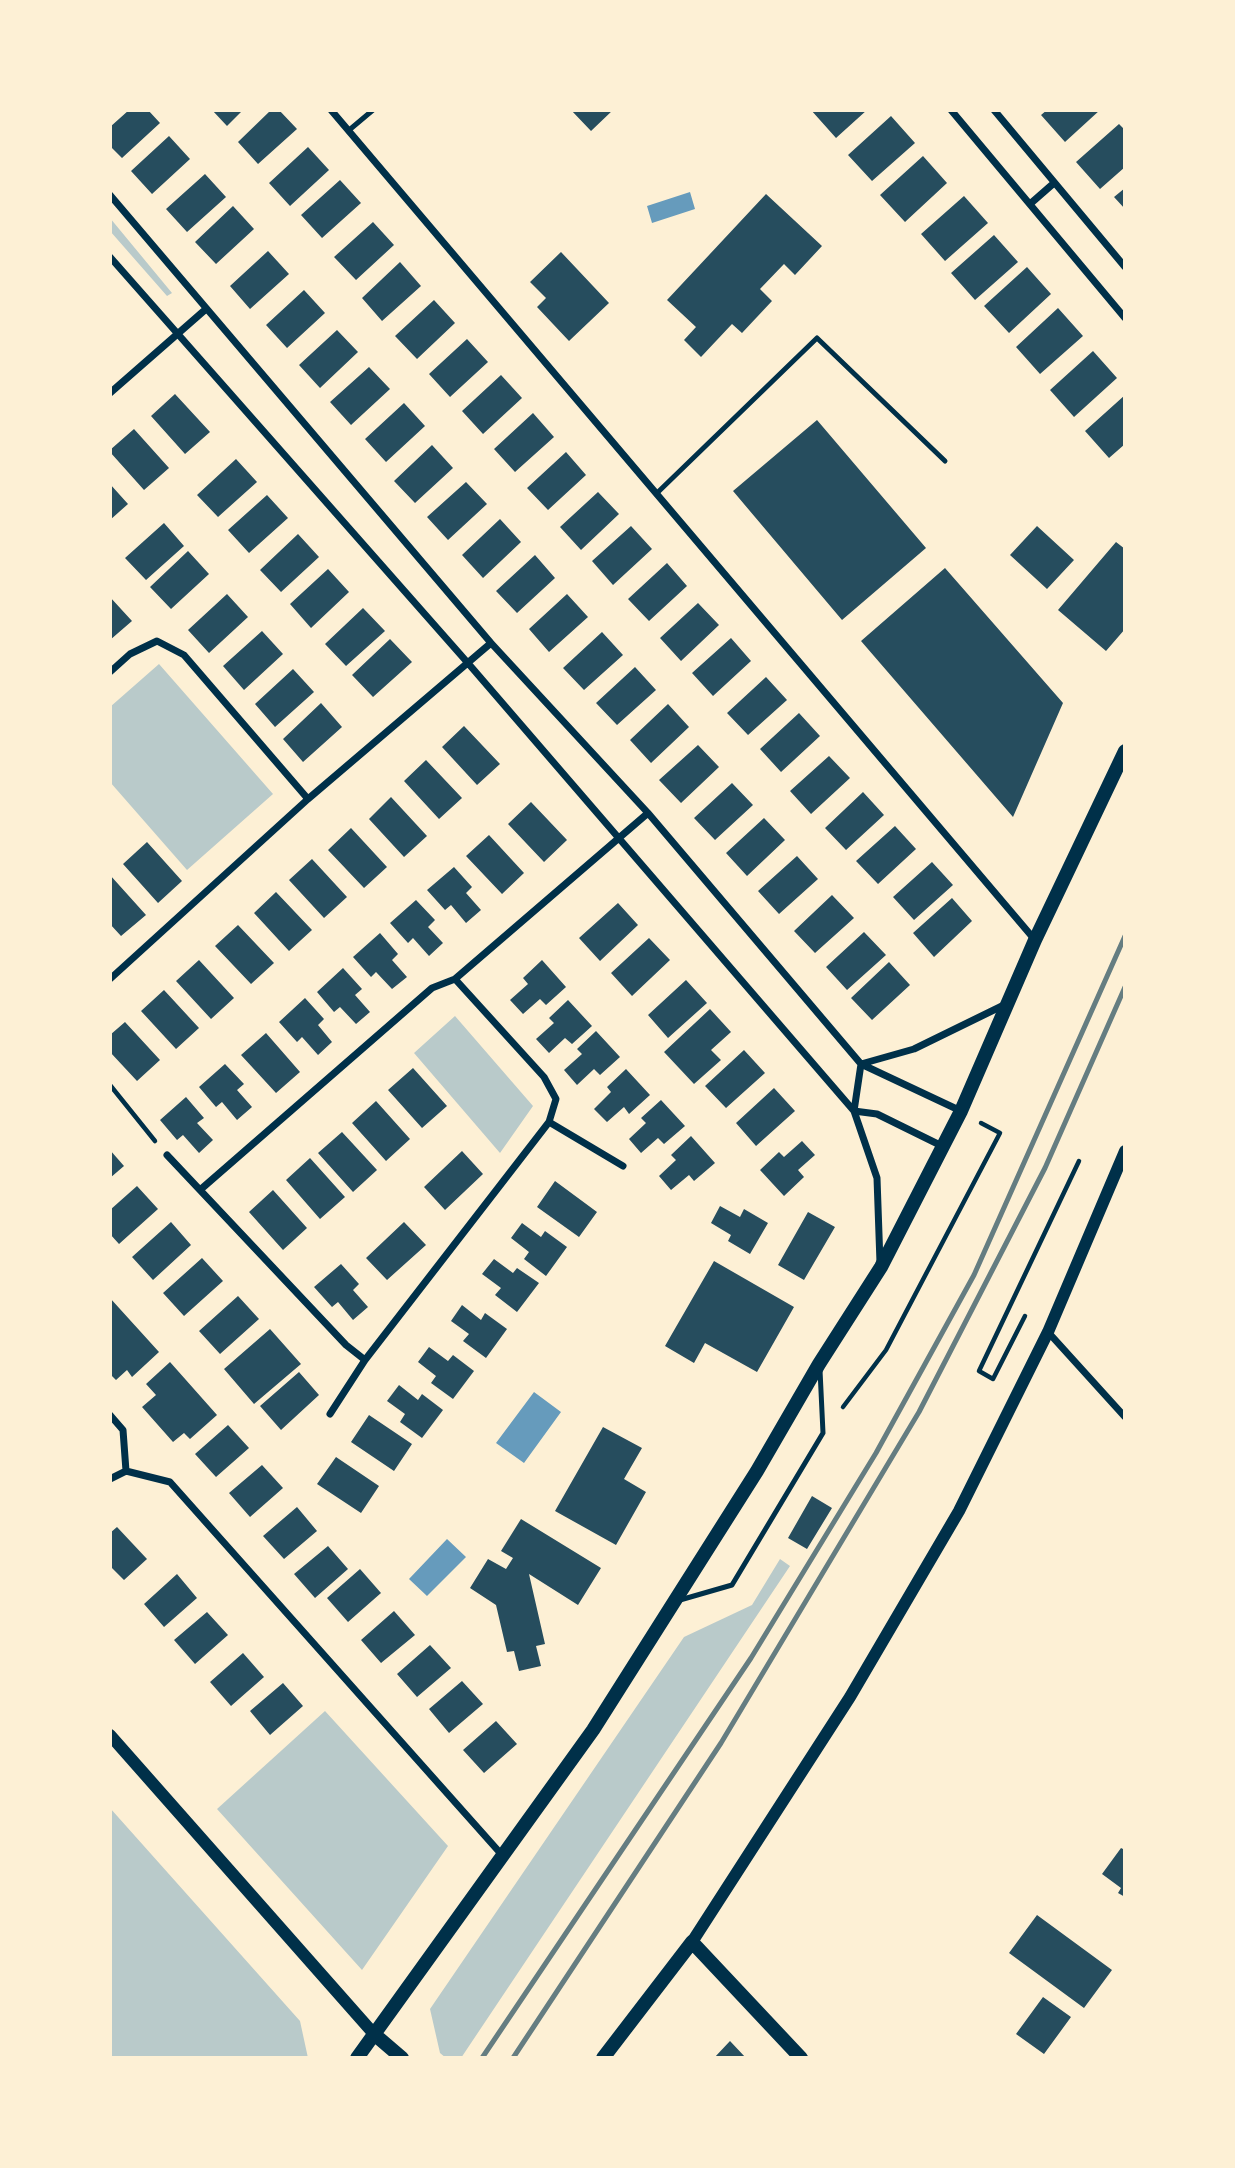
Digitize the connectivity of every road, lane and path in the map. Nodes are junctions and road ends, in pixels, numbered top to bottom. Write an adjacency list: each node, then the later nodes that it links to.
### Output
1 (331, 110): 5 (street)
2 (373, 110): 5 (lane)
3 (951, 110): 8 (street)
4 (994, 110): 6 (street)
5 (348, 131): 16 (street)
6 (1054, 183): 8 (street); 10 (street)
7 (110, 195): 11 (street)
8 (1030, 204): 12 (street)
9 (110, 257): 13 (street)
10 (1125, 267)
11 (206, 309): 13 (street); 17 (street)
12 (1125, 318)
13 (180, 333): 14 (street); 18 (street)
14 (110, 393)
15 (945, 461): 16 (lane)
16 (656, 494): 24 (street)
17 (491, 643): 18 (street); 22 (street)
18 (467, 662): 21 (street); 23 (street)
19 (110, 672): 21 (street)
20 (1125, 751): 24 (main road)
21 (308, 799): 25 (street)
22 (648, 814): 23 (street); 28 (street)
23 (620, 839): 26 (street); 30 (street)
24 (1035, 940): 27 (main road)
25 (110, 979)
26 (455, 979): 32 (street); 39 (street)
27 (1008, 1004): 28 (street); 31 (main road)
28 (861, 1063): 30 (street); 31 (street)
29 (110, 1085): 36 (path)
30 (854, 1111): 34 (street); 40 (street)
31 (961, 1111): 34 (main road)
32 (550, 1122): 38 (street); 43 (street)
33 (1000, 1133): 48 (path)
34 (944, 1147): 40 (main road)
35 (1125, 1151): 41 (street)
36 (167, 1155): 39 (street)
37 (1079, 1161): 41 (path)
38 (623, 1166)
39 (200, 1190): 43 (street)
40 (881, 1267): 44 (main road)
41 (1058, 1309): 42 (street)
42 (1048, 1332): 47 (street); 54 (street)
43 (365, 1360): 45 (street)
44 (819, 1364): 48 (lane); 51 (main road)
45 (330, 1414)
46 (110, 1415): 49 (street)
47 (1125, 1417)
48 (823, 1433): 51 (lane)
49 (126, 1471): 50 (street); 53 (street)
50 (110, 1479)
51 (674, 1602): 53 (main road)
52 (110, 1735): 55 (street)
53 (503, 1856): 55 (main road)
54 (692, 1941): 58 (main road); 59 (main road)
55 (374, 2034): 56 (main road); 57 (main road)
56 (357, 2058)
57 (402, 2058)
58 (603, 2058)
59 (801, 2058)

